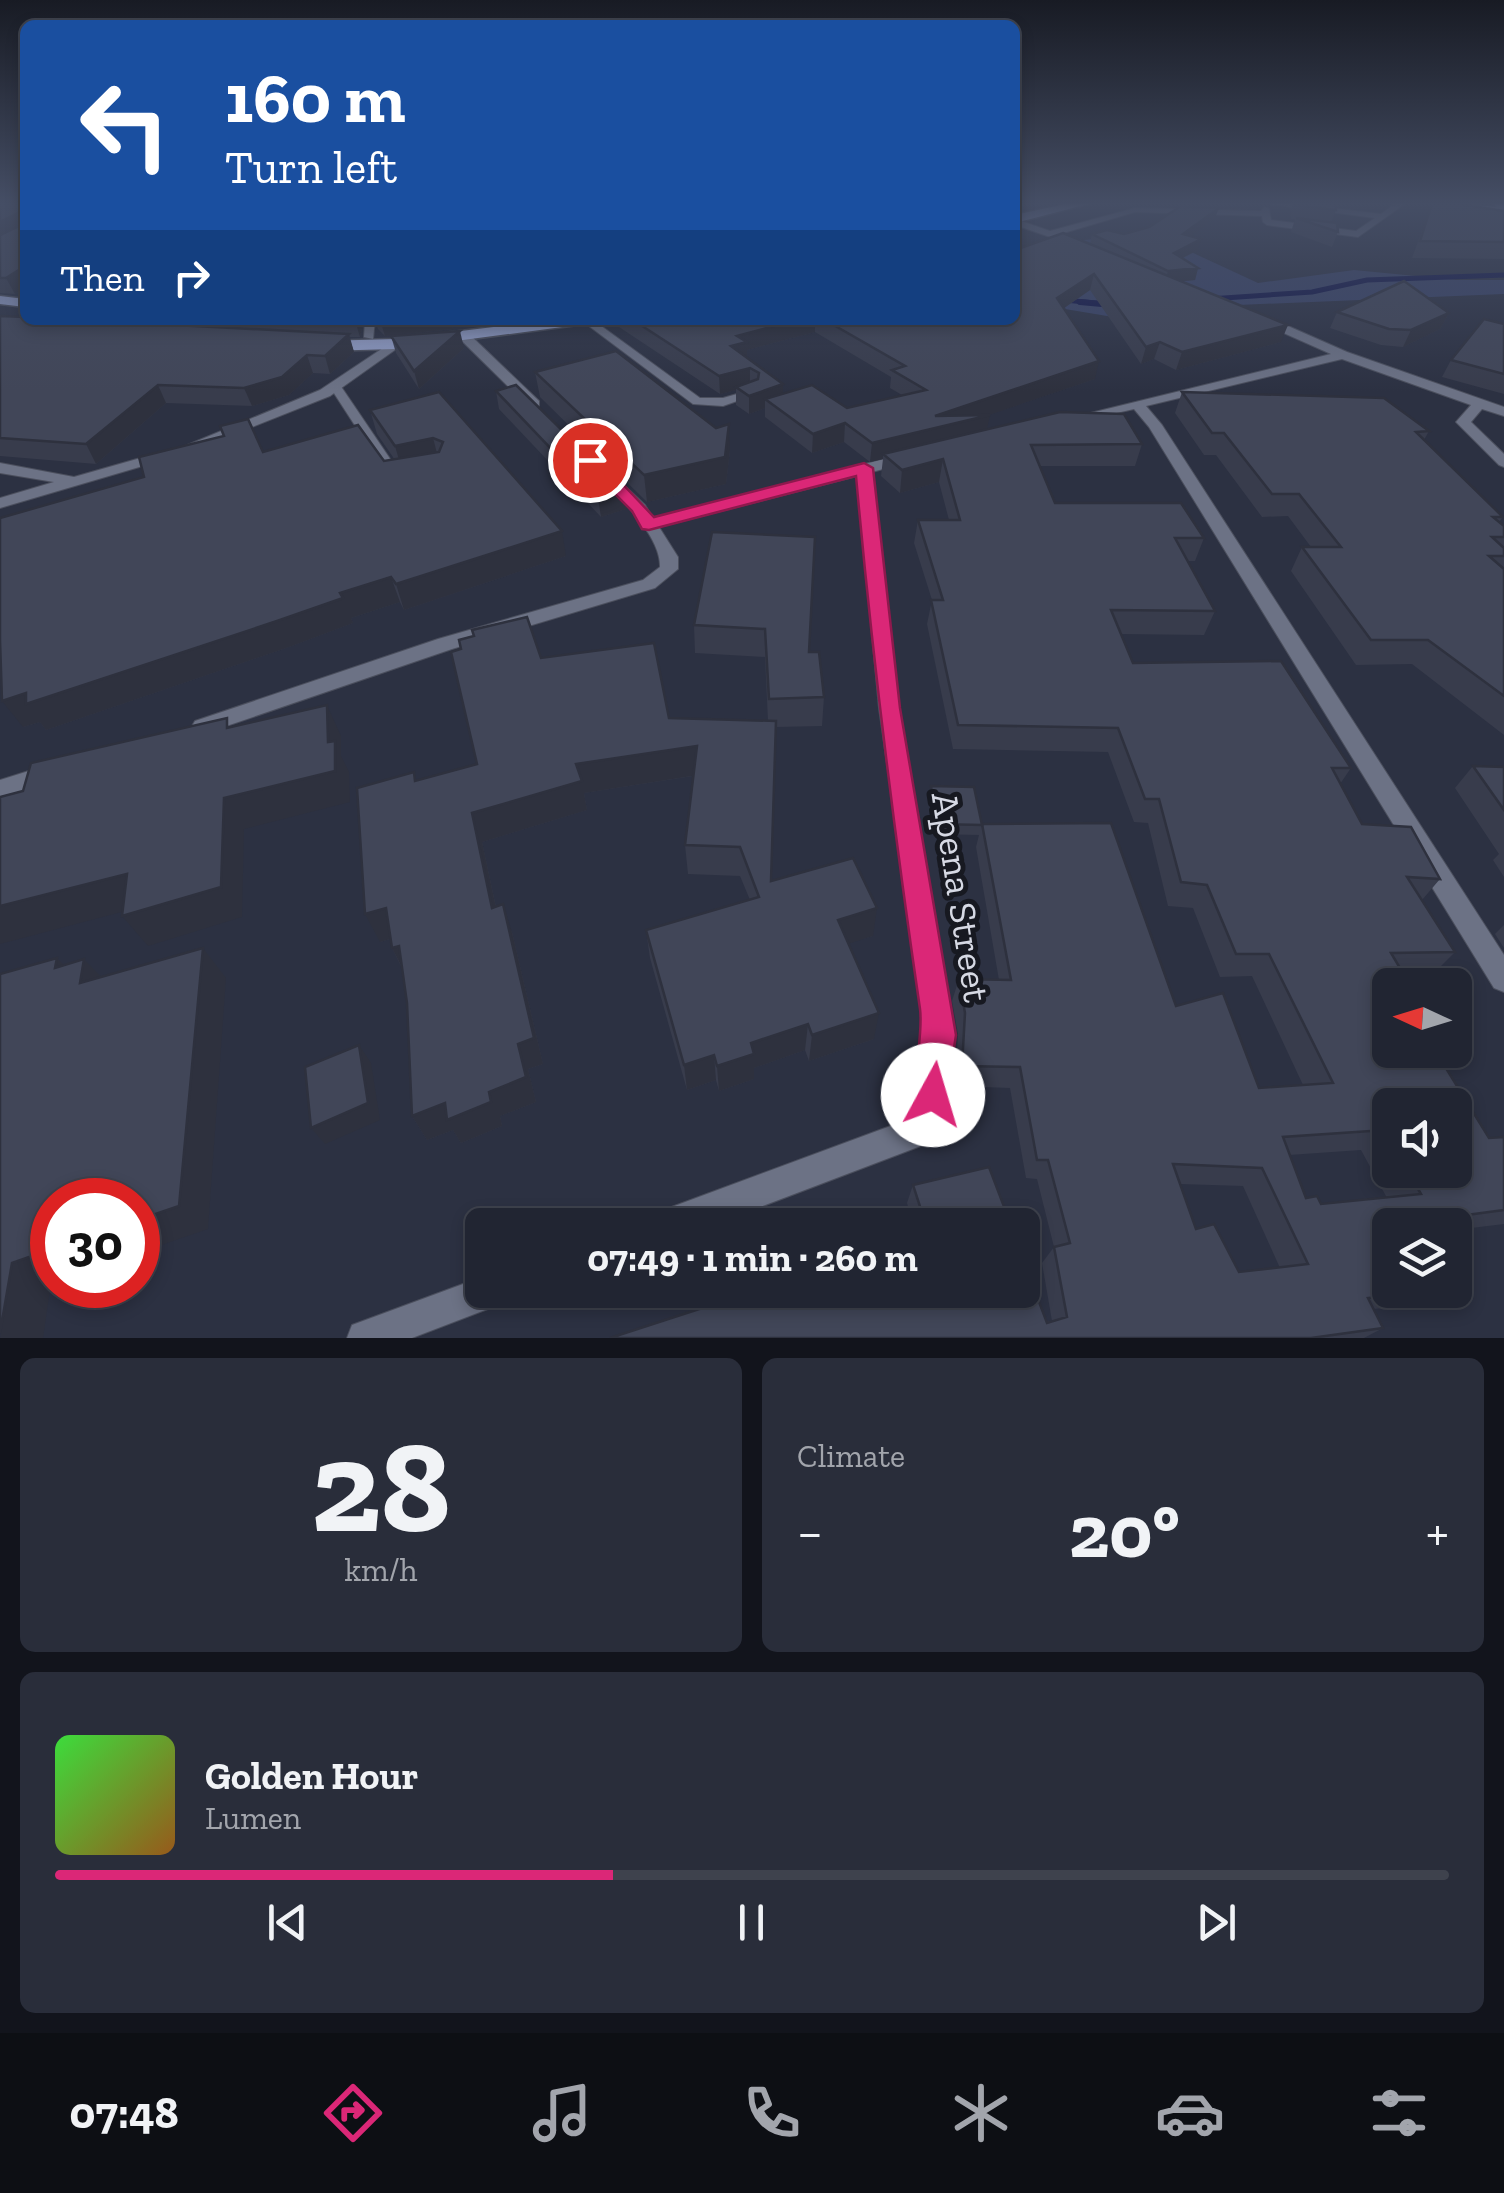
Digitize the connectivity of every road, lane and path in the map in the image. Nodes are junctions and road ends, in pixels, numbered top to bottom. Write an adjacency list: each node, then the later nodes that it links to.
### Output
1 (0, 300): 2 (main road)
2 (18, 310)
3 (1272, 323): 12 (street)
4 (161, 325): 9 (main road)
5 (433, 325): 8 (main road)
6 (550, 325): 10 (main road)
7 (593, 325): 14 (lane)
8 (370, 328): 11 (main road)
9 (233, 333)
10 (465, 337): 11 (main road); 18 (street)
11 (394, 344): 13 (street)
12 (1343, 355): 15 (street); 16 (street)
13 (336, 387): 25 (lane); 26 (street)
14 (751, 394)
15 (1136, 404): 19 (street); 32 (street)
16 (1479, 404): 17 (street); 22 (street)
17 (1504, 412)
18 (546, 416)
19 (1059, 422)
20 (923, 454): 24 (street)
21 (586, 456): 28 (street)
22 (1504, 462)
23 (0, 468): 26 (street)
24 (864, 468): 28 (street); 33 (street, Apena Street)
25 (403, 480)
26 (79, 482): 27 (street)
27 (0, 503)
28 (644, 516): 29 (street)
29 (181, 733)
30 (72, 766): 31 (street)
31 (0, 789)
32 (1504, 979)
33 (714, 1208)
34 (465, 1301): 35 (street)
35 (365, 1338)

